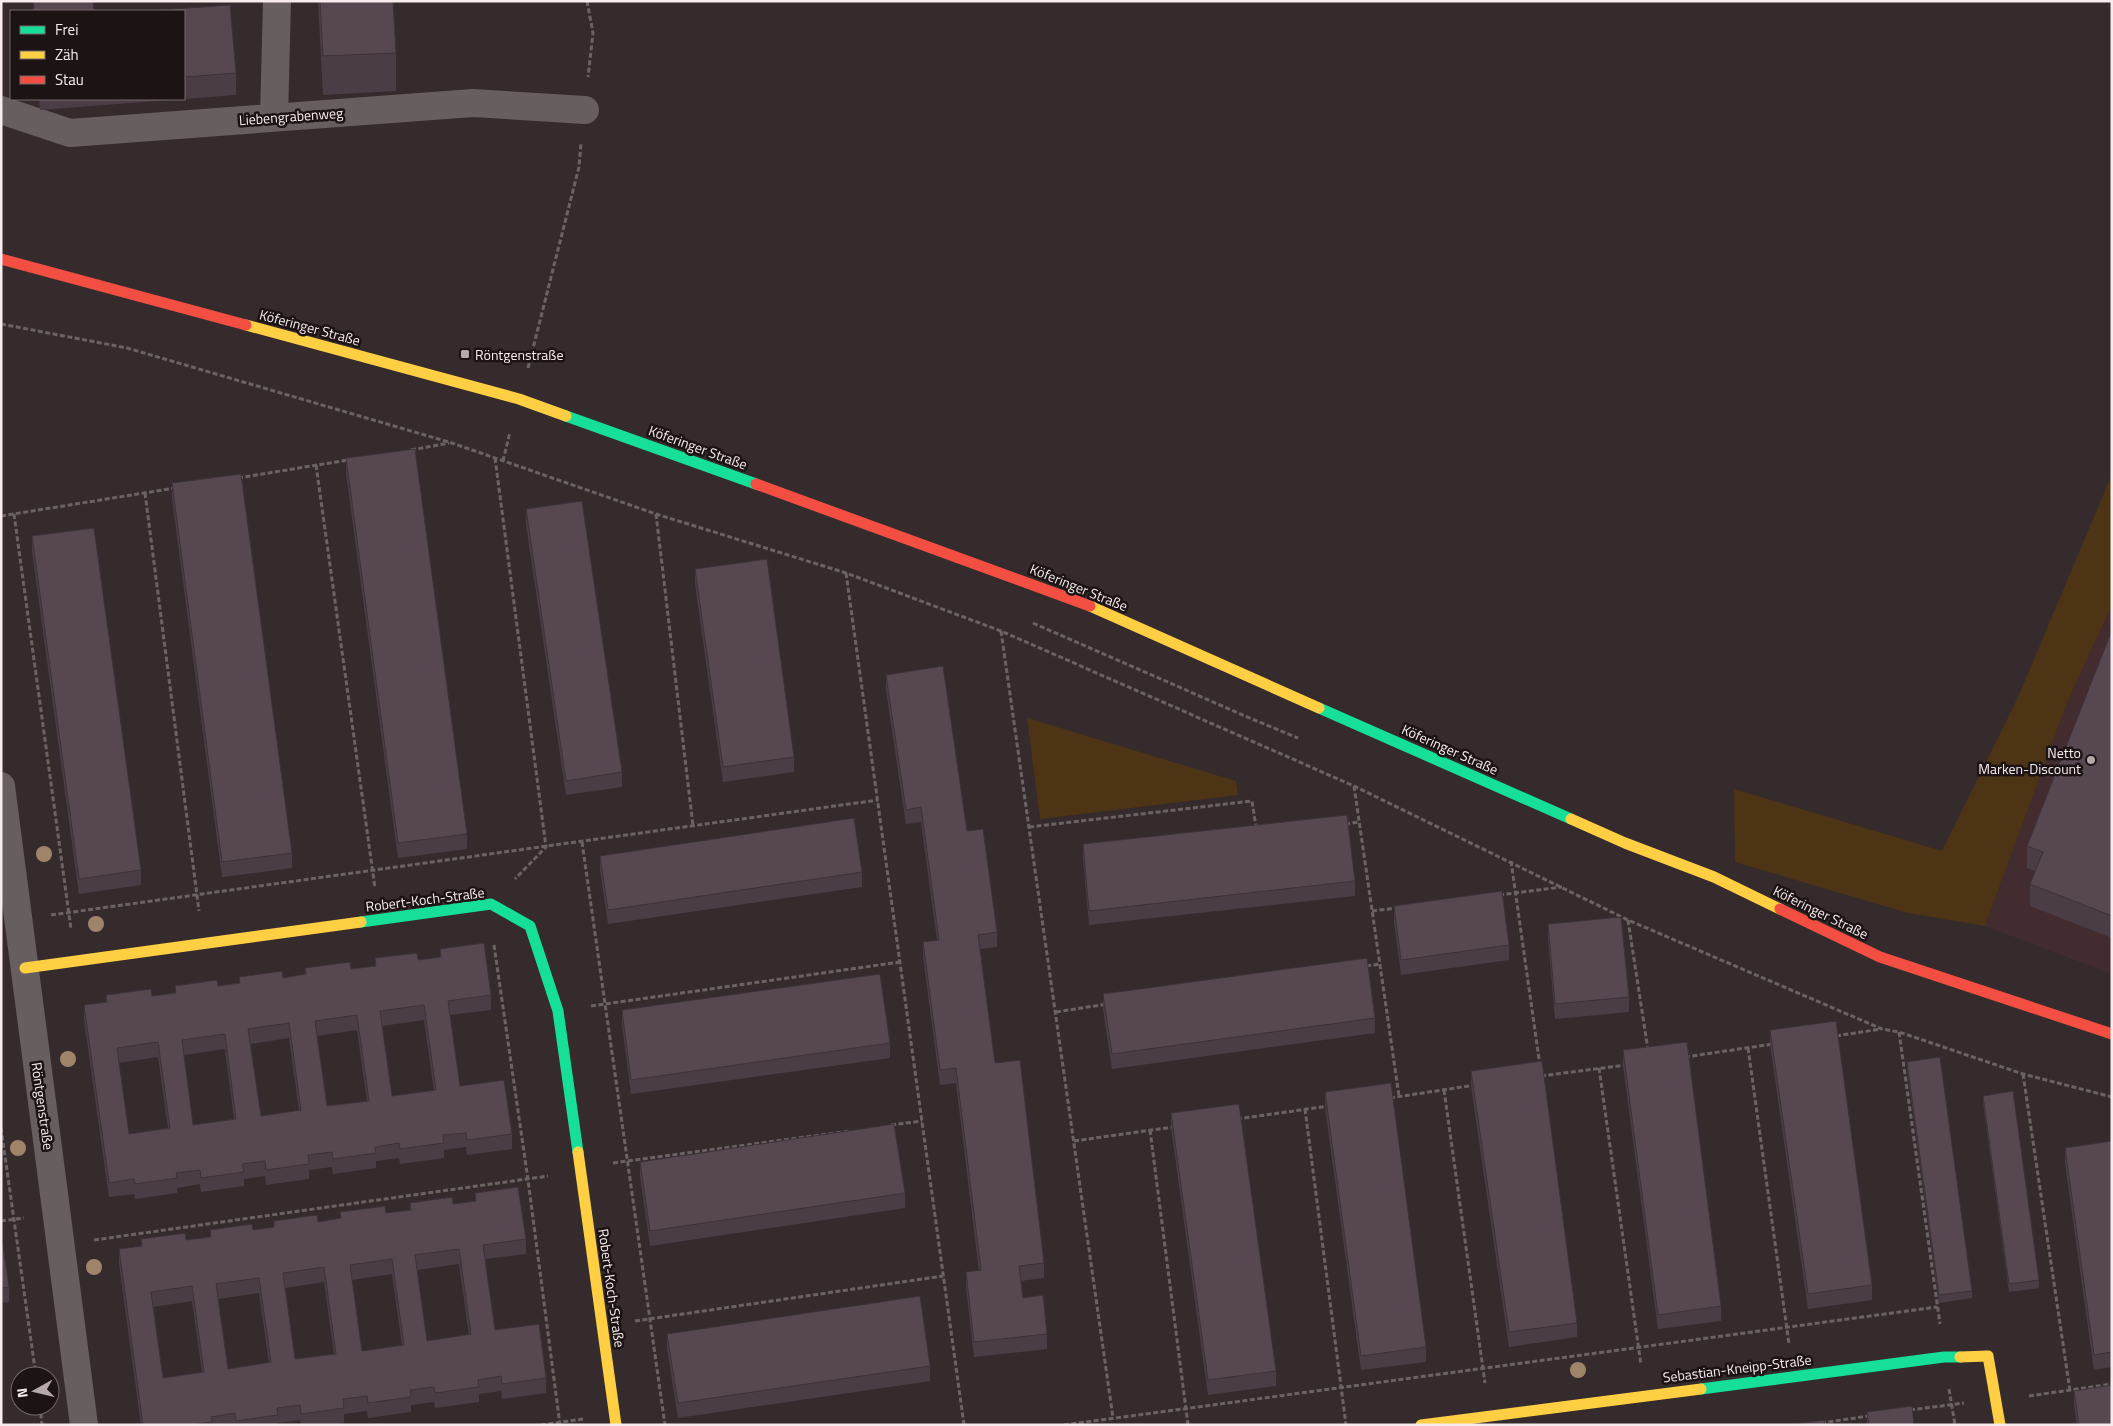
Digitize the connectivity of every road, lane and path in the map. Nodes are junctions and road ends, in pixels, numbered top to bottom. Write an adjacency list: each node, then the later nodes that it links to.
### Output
1 (277, 1): 5 (street)
2 (586, 1): 4 (path)
3 (1, 110): 5 (street, Liebengrabenweg)
4 (585, 110): 5 (street, Liebengrabenweg); 8 (path)
5 (274, 117)
6 (1, 258): 8 (street, Köferinger Straße)
7 (1, 324): 11 (path)
8 (519, 399): 9 (path); 62 (street, Köferinger Straße)
9 (510, 432): 10 (path); 15 (path)
10 (519, 435)
11 (452, 443): 12 (path); 13 (path)
12 (404, 451)
13 (495, 458): 15 (path); 36 (path)
14 (355, 459): 16 (path)
15 (502, 461): 21 (path)
16 (316, 465): 17 (path); 38 (path)
17 (231, 479)
18 (183, 487): 19 (path)
19 (146, 493): 20 (path); 41 (path)
20 (14, 514): 22 (path); 46 (path)
21 (656, 514): 23 (path); 32 (path)
22 (1, 516)
23 (846, 573): 25 (path); 29 (path)
24 (1032, 622): 26 (path)
25 (1001, 631): 28 (path); 33 (path)
26 (1305, 740)
27 (1, 786): 47 (street, Röntgenstraße)
28 (1354, 786): 30 (path); 37 (path)
29 (878, 800): 32 (path); 52 (path)
30 (1359, 822): 31 (path); 45 (path)
31 (1341, 824)
32 (693, 826): 35 (path)
33 (1029, 827): 34 (path); 59 (path)
34 (1257, 833)
35 (582, 842): 36 (path); 56 (path)
36 (546, 847): 38 (path); 43 (path)
37 (1511, 861): 39 (path); 40 (path)
38 (373, 871): 41 (path); 48 (path)
39 (1563, 887): 40 (path); 49 (path)
40 (1516, 893): 42 (path); 71 (path)
41 (197, 895): 46 (path); 50 (path)
42 (1496, 896)
43 (491, 904): 48 (street, Robert-Koch-Straße); 58 (street, Robert-Koch-Straße); 90 (path)
44 (1401, 908): 45 (path)
45 (1372, 911): 53 (path)
46 (68, 913): 47 (path); 51 (path)
47 (18, 920): 55 (street, Röntgenstraße)
48 (380, 920): 50 (street, Robert-Koch-Straße)
49 (1628, 920): 60 (path); 66 (path)
50 (203, 944): 51 (street, Robert-Koch-Straße)
51 (77, 962): 55 (street, Robert-Koch-Straße)
52 (900, 962): 56 (path); 81 (path)
53 (1380, 964): 54 (path); 75 (path)
54 (1360, 967)
55 (25, 968): 91 (street, Röntgenstraße)
56 (605, 1003): 58 (path); 88 (path)
57 (1114, 1003): 59 (path)
58 (558, 1011): 89 (street, Robert-Koch-Straße)
59 (1056, 1012): 87 (path)
60 (1882, 1029): 61 (path); 63 (path)
61 (1899, 1032): 70 (path); 93 (path)
62 (2112, 1034)
63 (1826, 1037)
64 (1780, 1043): 65 (path)
65 (1748, 1048): 67 (path); 96 (path)
66 (1648, 1052)
67 (1678, 1058)
68 (1632, 1064): 69 (path)
69 (1599, 1068): 71 (path); 97 (path)
70 (2024, 1074): 76 (path); 104 (path)
71 (1542, 1076): 72 (path)
72 (1533, 1077)
73 (1480, 1085): 74 (path)
74 (1444, 1090): 75 (path); 100 (path)
75 (1398, 1096): 77 (path)
76 (2112, 1097)
77 (1381, 1099)
78 (1335, 1106): 79 (path)
79 (1305, 1110): 80 (path); 103 (path)
80 (1229, 1120)
81 (922, 1121): 82 (path); 92 (path)
82 (883, 1126)
83 (1181, 1126): 86 (path)
84 (1, 1128): 99 (path)
85 (853, 1130): 88 (path)
86 (1150, 1130): 87 (path); 108 (path)
87 (1074, 1141): 112 (path)
88 (627, 1160): 89 (path); 94 (path)
89 (581, 1171): 90 (path); 95 (street, Robert-Koch-Straße)
90 (528, 1180): 91 (path); 114 (path)
91 (61, 1245): 116 (street, Röntgenstraße)
92 (943, 1276): 94 (path); 119 (path)
93 (1937, 1307): 96 (path); 98 (path)
94 (649, 1318): 95 (path); 118 (path)
95 (602, 1326): 113 (street, Robert-Koch-Straße)
96 (1786, 1328): 97 (path); 101 (path)
97 (1639, 1348): 100 (path); 105 (path)
98 (1944, 1356): 101 (street, Sebastian-Kneipp-Straße); 106 (street, Sebastian-Kneipp-Straße); 107 (path)
99 (35, 1366)
100 (1483, 1369): 103 (path); 111 (path)
101 (1793, 1376): 105 (street, Sebastian-Kneipp-Straße)
102 (2112, 1384): 104 (path)
103 (1341, 1388): 108 (path); 122 (path)
104 (2070, 1391): 106 (path)
105 (1645, 1395): 111 (street, Sebastian-Kneipp-Straße)
106 (1996, 1400): 107 (path); 125 (street, Sebastian-Kneipp-Straße)
107 (1952, 1405): 109 (path); 124 (path)
108 (1187, 1408): 112 (path); 121 (path)
109 (1904, 1411)
110 (1875, 1415): 115 (path)
111 (1490, 1416): 123 (street, Sebastian-Kneipp-Straße)
112 (1113, 1418): 120 (path)
113 (615, 1420): 114 (path)
114 (560, 1423): 117 (path)
115 (1818, 1423)
116 (84, 1425)
117 (541, 1425)
118 (665, 1425)
119 (964, 1425)
120 (1064, 1425)
121 (1188, 1425)
122 (1346, 1425)
123 (1421, 1425)
124 (1955, 1425)
125 (2000, 1425)

